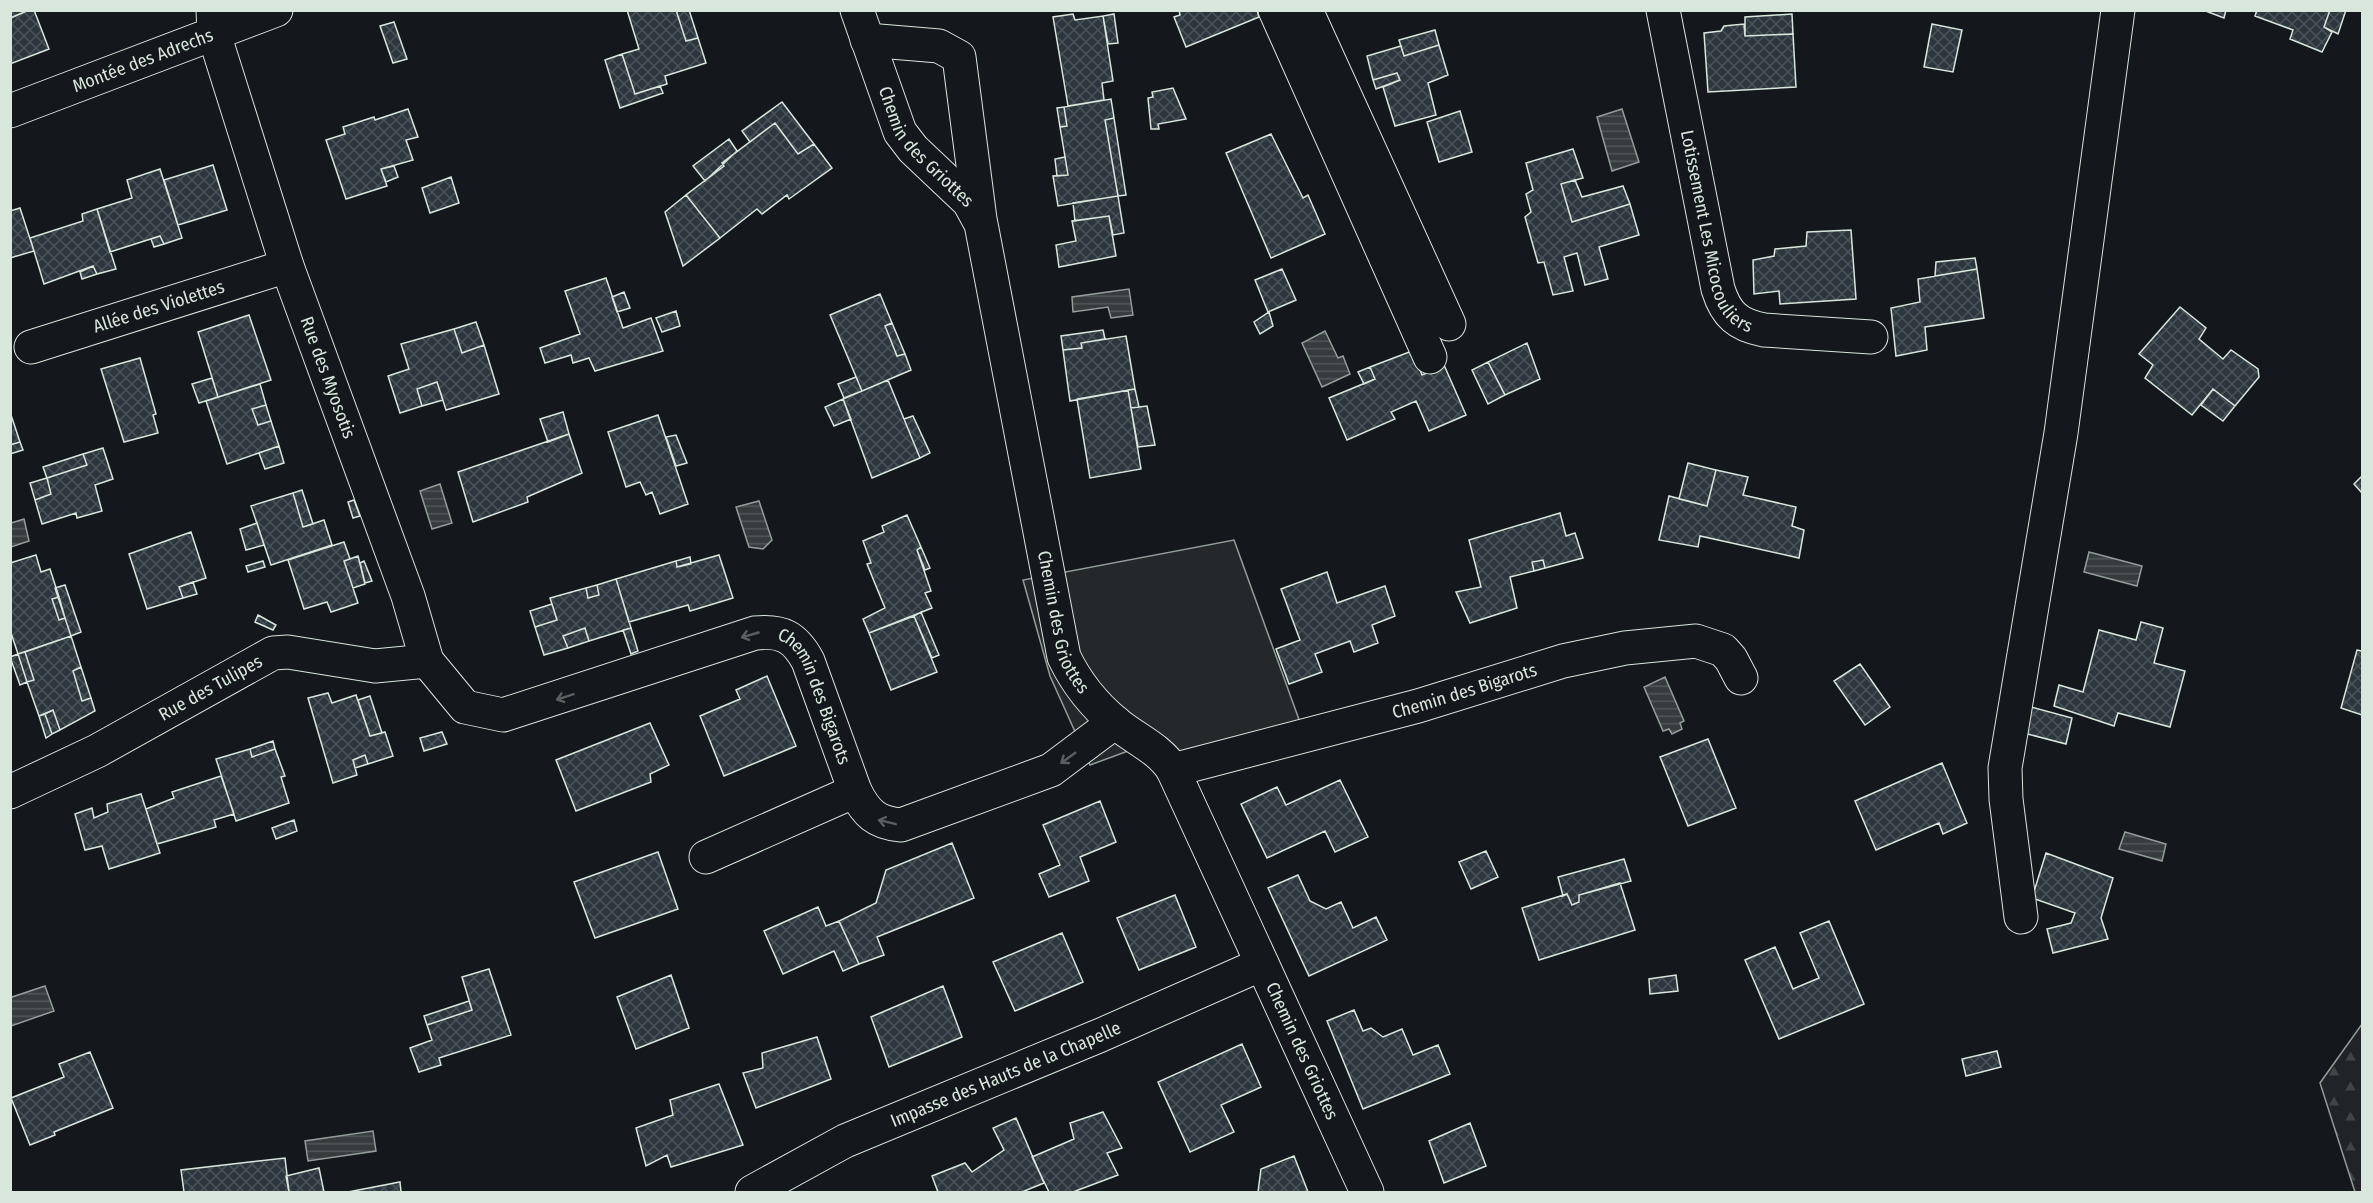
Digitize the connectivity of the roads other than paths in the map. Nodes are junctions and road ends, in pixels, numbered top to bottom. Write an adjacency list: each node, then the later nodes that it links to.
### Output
1 (276, 10): 6 (street, Montée des Adrechs)
2 (1275, 10): 14 (street)
3 (1306, 10): 11 (street)
4 (1663, 10): 12 (street, Lotissement Les Micocouliers)
5 (2118, 10): 23 (street)
6 (214, 22): 8 (street, Montée des Adrechs); 10 (street, Rue des Myosotis)
7 (862, 25): 9 (street, Chemin des Griottes); 9 (street)
8 (10, 111)
9 (981, 224): 18 (street, Chemin des Griottes)
10 (287, 266): 13 (street, Allée des Violettes); 15 (street, Rue des Myosotis)
11 (1449, 324)
12 (1871, 337)
13 (31, 347)
14 (1430, 357)
15 (427, 661): 17 (street, Rue des Myosotis); 21 (street, Rue des Tulipes)
16 (1741, 678): 19 (street, Chemin des Bigarots)
17 (465, 706): 20 (street, Chemin des Bigarots, one-way to 17)
18 (1115, 722): 19 (street, Chemin des Griottes); 20 (street, Chemin des Bigarots, one-way to 20)
19 (1173, 770): 24 (street, Chemin des Griottes)
20 (855, 791): 22 (street)
21 (10, 792)
22 (706, 856)
23 (2021, 917)
24 (1262, 964): 25 (street, Impasse des Hauts de la Chapelle); 26 (street, Chemin des Griottes)
25 (752, 1192)
26 (1367, 1192)

